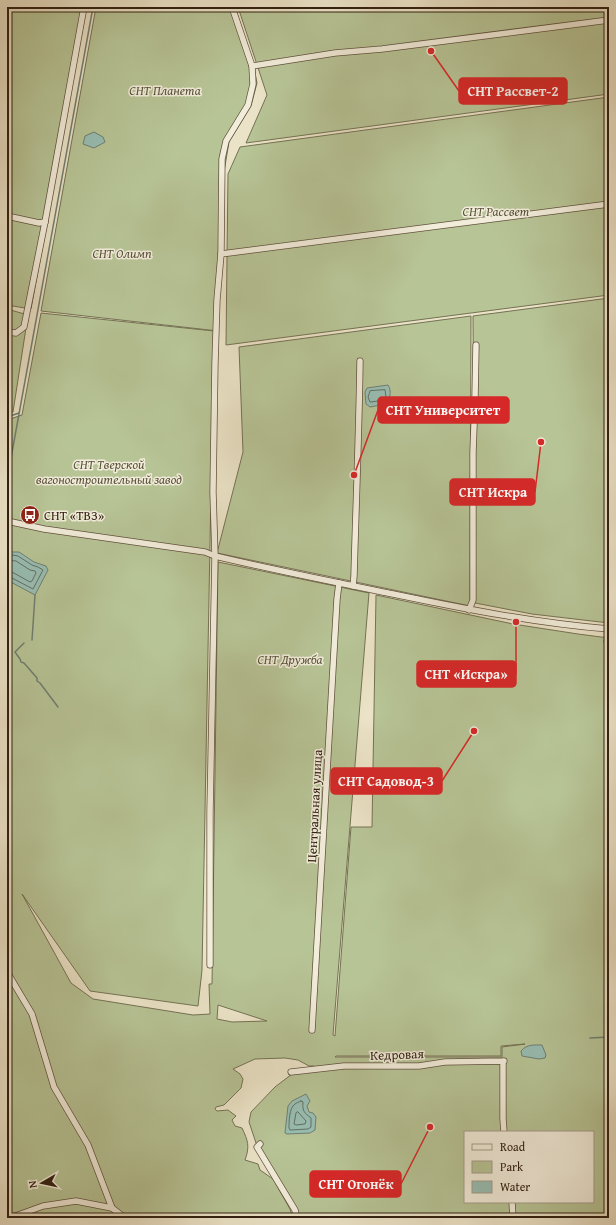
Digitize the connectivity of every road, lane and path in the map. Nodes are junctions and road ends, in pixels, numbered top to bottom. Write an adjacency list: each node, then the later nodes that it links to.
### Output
1 (84, 7): 7 (street)
2 (232, 7): 4 (street)
3 (609, 20): 4 (street)
4 (252, 66): 8 (street)
5 (609, 204): 8 (street)
6 (7, 216): 7 (street)
7 (45, 222): 9 (street)
8 (221, 254): 13 (street)
9 (7, 332)
10 (476, 345): 16 (street)
11 (360, 361): 15 (street)
12 (7, 521): 13 (street)
13 (215, 556): 14 (street); 18 (street)
14 (339, 583): 15 (street); 20 (street, Центральная улица)
15 (353, 586): 16 (street)
16 (469, 610): 17 (street)
17 (609, 629)
18 (210, 965)
19 (7, 972): 25 (street)
20 (312, 1030)
21 (291, 1072): 22 (street, Кедровая)
22 (504, 1131)
23 (260, 1144): 28 (street)
24 (512, 1203): 29 (street)
25 (112, 1208): 26 (street); 27 (street)
26 (10, 1218)
27 (125, 1218)
28 (297, 1218)
29 (513, 1218)

